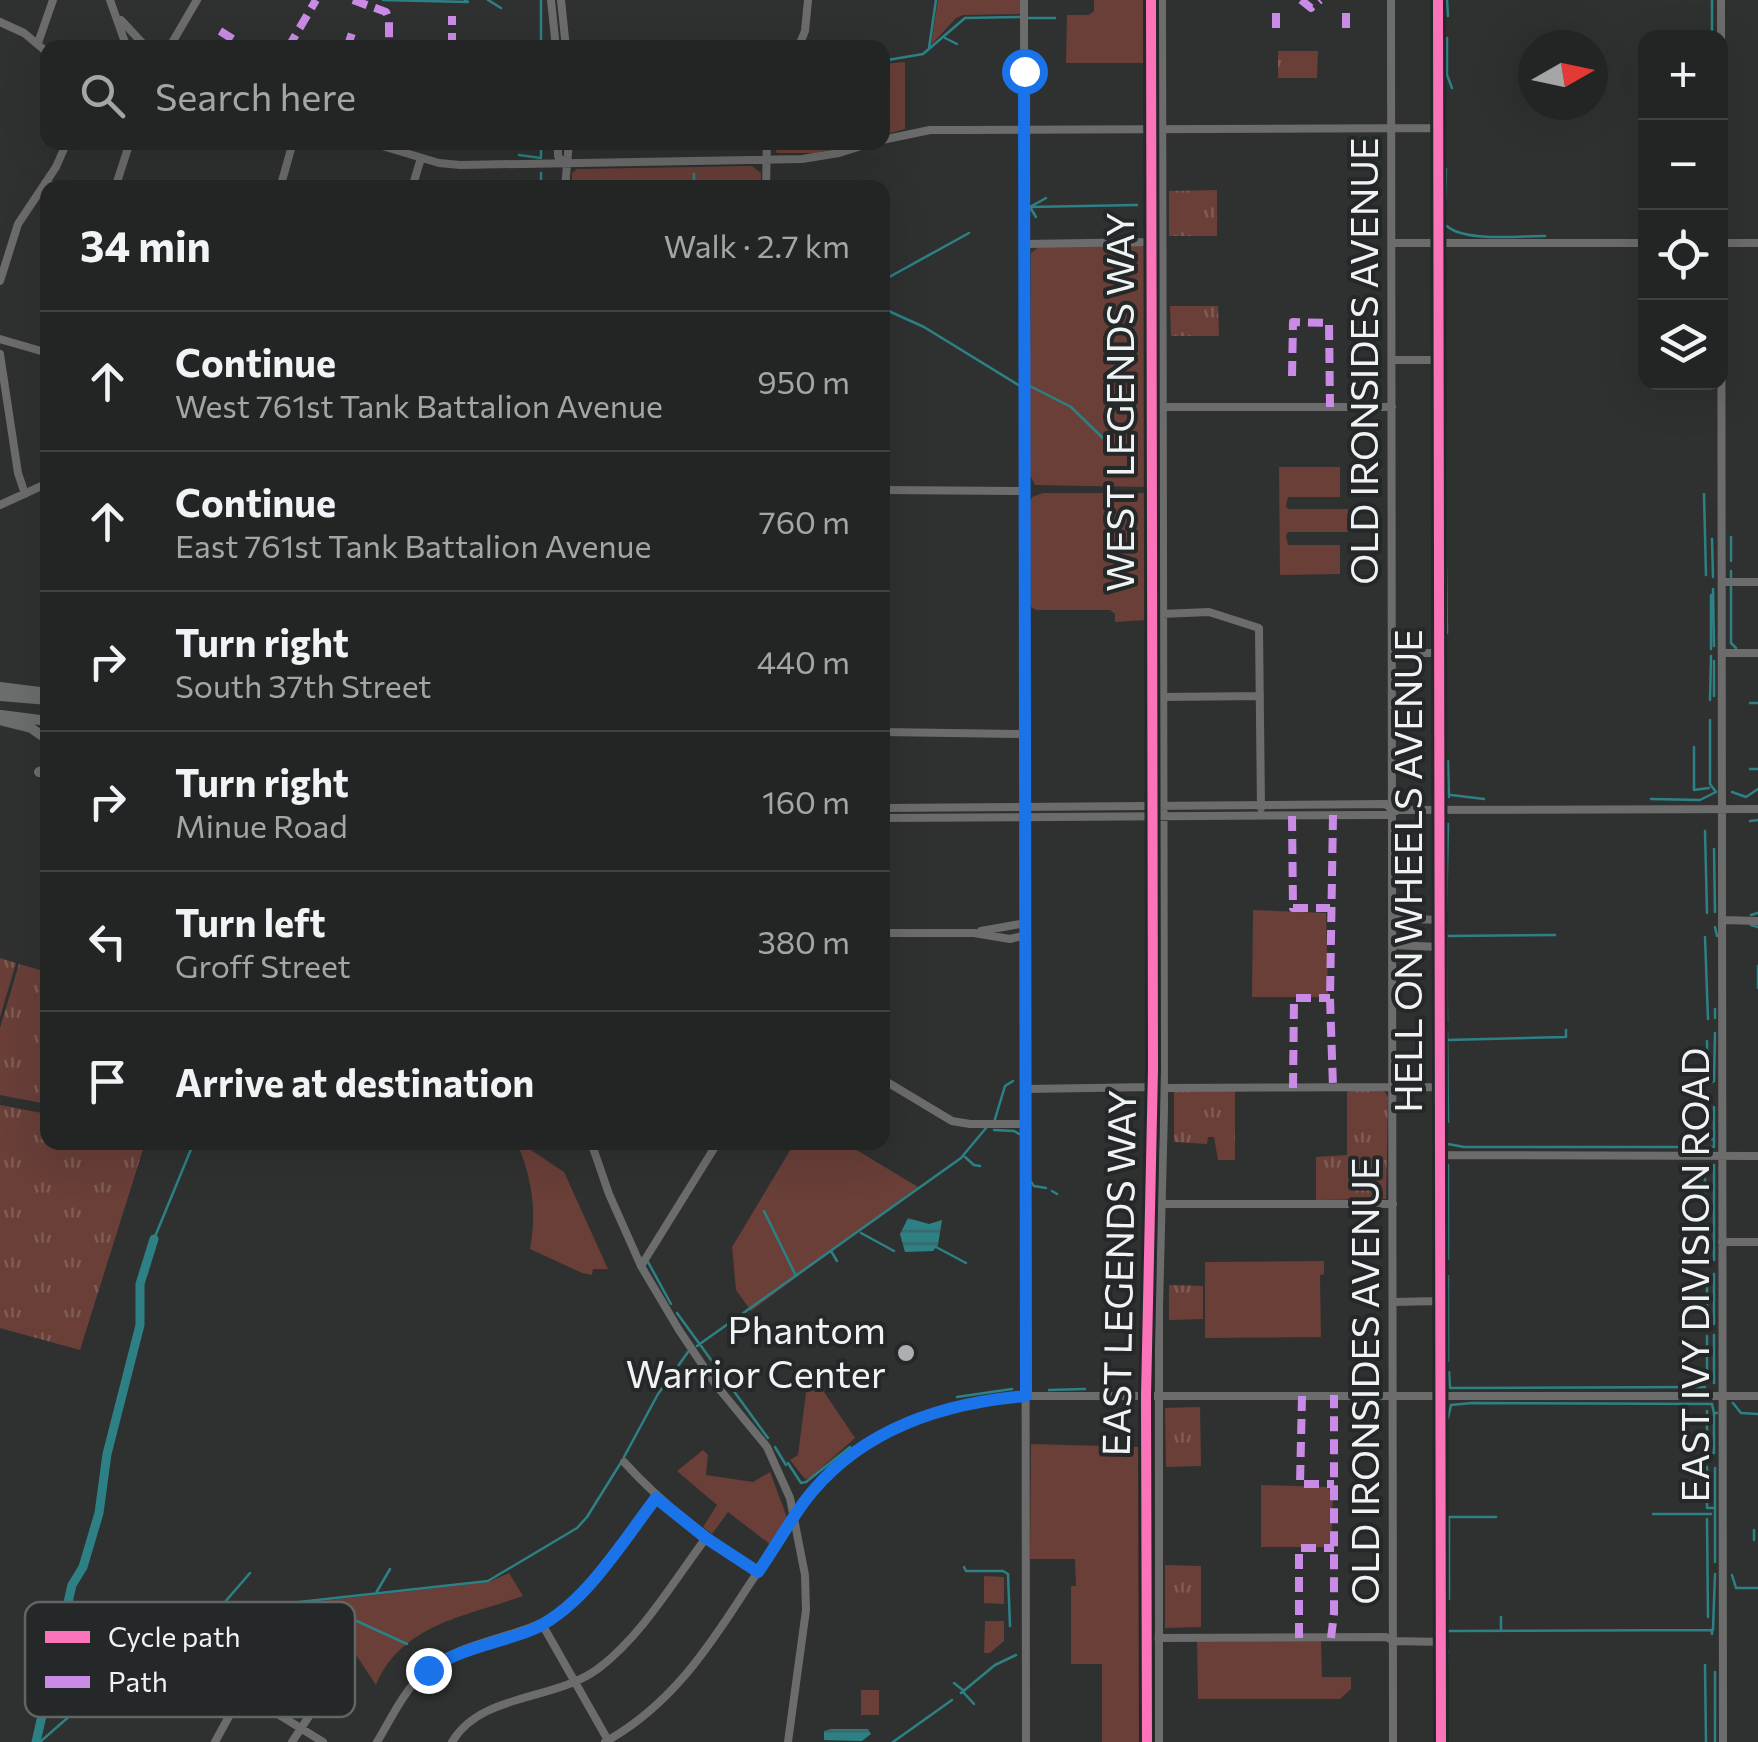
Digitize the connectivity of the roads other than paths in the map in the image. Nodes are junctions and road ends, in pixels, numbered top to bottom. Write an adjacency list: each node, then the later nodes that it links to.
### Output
1 (53, 0): 21 (street)
2 (110, 0): 13 (street)
3 (197, 0): 17 (street)
4 (551, 0): 18 (street)
5 (562, 0): 19 (street)
6 (808, 0): 20 (street)
7 (1024, 0): 26 (street)
8 (1151, 0): 23 (street, WEST LEGENDS WAY)
9 (1162, 0): 24 (street, WEST LEGENDS WAY)
10 (1391, 0): 25 (street, OLD IRONSIDES AVENUE)
11 (1438, 0): 22 (street, HELL ON WHEELS AVENUE)
12 (1721, 0): 48 (street, EAST IVY DIVISION ROAD)
13 (118, 16): 15 (street); 16 (street)
14 (0, 22): 21 (street)
15 (125, 40)
16 (140, 40)
17 (174, 40)
18 (555, 40)
19 (565, 40)
20 (801, 40)
21 (38, 44)
22 (1438, 128): 25 (street); 52 (street, HELL ON WHEELS AVENUE)
23 (1151, 129): 24 (street); 26 (street); 49 (street, WEST LEGENDS WAY)
24 (1163, 129): 25 (street); 50 (street, WEST LEGENDS WAY)
25 (1392, 129): 56 (street, OLD IRONSIDES AVENUE)
26 (1024, 130): 27 (street); 55 (street)
27 (890, 138)
28 (63, 150): 39 (street)
29 (127, 150): 40 (street)
30 (291, 150): 41 (street)
31 (394, 150): 36 (street)
32 (558, 150): 38 (street)
33 (568, 150): 38 (street)
34 (767, 150): 37 (street)
35 (847, 150): 37 (street)
36 (421, 158): 38 (street); 42 (street)
37 (766, 161): 38 (street); 44 (street)
38 (565, 165): 43 (street)
39 (47, 180)
40 (118, 180)
41 (282, 180)
42 (414, 180)
43 (565, 180)
44 (766, 180)
45 (40, 189): 46 (street)
46 (36, 194): 47 (street); 57 (street)
47 (40, 195)
48 (1720, 210)
49 (1150, 242): 50 (street); 55 (street); 64 (street, WEST LEGENDS WAY)
50 (1162, 242): 65 (street, WEST LEGENDS WAY)
51 (1728, 242): 54 (street)
52 (1438, 243): 53 (street); 56 (street); 63 (street, HELL ON WHEELS AVENUE)
53 (1638, 243)
54 (1758, 243)
55 (1024, 244): 69 (street)
56 (1392, 244): 62 (street, OLD IRONSIDES AVENUE)
57 (0, 281)
58 (1720, 300): 72 (street, EAST IVY DIVISION ROAD)
59 (0, 338): 60 (street)
60 (40, 350)
61 (0, 354): 70 (street)
62 (1392, 360): 63 (street); 66 (street, OLD IRONSIDES AVENUE)
63 (1438, 360): 77 (street, HELL ON WHEELS AVENUE)
64 (1152, 406): 65 (street); 74 (street, WEST LEGENDS WAY)
65 (1163, 407): 66 (street); 75 (street, WEST LEGENDS WAY)
66 (1392, 407): 76 (street, OLD IRONSIDES AVENUE)
67 (40, 487): 70 (street)
68 (890, 490): 69 (street)
69 (1024, 491): 92 (street)
70 (25, 494): 71 (street)
71 (0, 505)
72 (1722, 582): 73 (street); 78 (street, EAST IVY DIVISION ROAD)
73 (1758, 582)
74 (1152, 614): 75 (street); 86 (street, WEST LEGENDS WAY)
75 (1164, 614): 85 (street); 87 (street, WEST LEGENDS WAY)
76 (1393, 653): 77 (street); 100 (street, OLD IRONSIDES AVENUE)
77 (1438, 653): 101 (street, HELL ON WHEELS AVENUE)
78 (1722, 653): 79 (street); 97 (street, EAST IVY DIVISION ROAD)
79 (1758, 653)
80 (40, 685): 81 (main road)
81 (6, 687): 82 (main road)
82 (40, 694)
83 (0, 696): 84 (main road)
84 (40, 696)
85 (1260, 696): 87 (street); 95 (street)
86 (1152, 697): 87 (street); 93 (street, WEST LEGENDS WAY)
87 (1164, 697): 94 (street, WEST LEGENDS WAY)
88 (0, 717): 89 (main road); 91 (main road)
89 (40, 721)
90 (890, 732): 92 (street)
91 (40, 734)
92 (1025, 734): 99 (street)
93 (1152, 804): 94 (street); 99 (street); 102 (street, EAST LEGENDS WAY)
94 (1164, 804): 95 (street); 103 (street, EAST LEGENDS WAY)
95 (1261, 804): 100 (street); 104 (street)
96 (890, 808): 99 (street)
97 (1723, 809): 98 (street); 101 (street); 108 (street, EAST IVY DIVISION ROAD)
98 (1758, 809)
99 (1026, 810): 102 (street); 105 (street); 110 (street)
100 (1392, 810): 101 (street); 104 (street); 106 (street, OLD IRONSIDES AVENUE)
101 (1440, 810): 107 (street, HELL ON WHEELS AVENUE)
102 (1152, 815): 103 (street); 118 (street, EAST LEGENDS WAY)
103 (1164, 815): 104 (street); 122 (street, EAST LEGENDS WAY)
104 (1261, 816)
105 (890, 818)
106 (1393, 918): 107 (street); 115 (street, OLD IRONSIDES AVENUE)
107 (1439, 920): 116 (street, HELL ON WHEELS AVENUE)
108 (1723, 920): 109 (street); 130 (street, EAST IVY DIVISION ROAD)
109 (1758, 921)
110 (1026, 923): 111 (street); 113 (street)
111 (974, 933): 112 (street); 114 (street)
112 (890, 934)
113 (1026, 935): 114 (street); 117 (street)
114 (1010, 939): 117 (street)
115 (1393, 944): 116 (street); 120 (street, OLD IRONSIDES AVENUE)
116 (1439, 947): 123 (street, HELL ON WHEELS AVENUE)
117 (1026, 950): 124 (street)
118 (1153, 1069): 121 (street, EAST LEGENDS WAY); 122 (street)
119 (890, 1084): 126 (street)
120 (1393, 1087): 122 (street); 123 (street); 134 (street, OLD IRONSIDES AVENUE)
121 (1153, 1088): 124 (street); 125 (street); 132 (street, EAST LEGENDS WAY)
122 (1164, 1088): 125 (street, EAST LEGENDS WAY)
123 (1439, 1088): 129 (street, HELL ON WHEELS AVENUE)
124 (1025, 1089): 126 (street)
125 (1164, 1110): 133 (street, EAST LEGENDS WAY)
126 (1025, 1124): 143 (street)
127 (595, 1150): 137 (street)
128 (713, 1150): 137 (street)
129 (1439, 1155): 130 (street); 139 (street, HELL ON WHEELS AVENUE)
130 (1722, 1156): 131 (street); 135 (street, EAST IVY DIVISION ROAD)
131 (1758, 1156)
132 (1150, 1204): 133 (street); 144 (street, EAST LEGENDS WAY)
133 (1162, 1204): 134 (street); 145 (street, EAST LEGENDS WAY)
134 (1393, 1204): 138 (street, OLD IRONSIDES AVENUE)
135 (1722, 1242): 136 (street); 142 (street, EAST IVY DIVISION ROAD)
136 (1758, 1242)
137 (641, 1266): 149 (street)
138 (1393, 1302): 139 (street); 140 (street, OLD IRONSIDES AVENUE)
139 (1439, 1302): 141 (street, HELL ON WHEELS AVENUE)
140 (1393, 1394): 141 (street); 145 (street); 155 (street, OLD IRONSIDES AVENUE)
141 (1439, 1394): 142 (street); 156 (street, HELL ON WHEELS AVENUE)
142 (1723, 1395): 146 (street); 174 (street, EAST IVY DIVISION ROAD)
143 (1026, 1396): 144 (street); 149 (street); 169 (street)
144 (1146, 1396): 145 (street); 153 (street, EAST LEGENDS WAY)
145 (1158, 1396): 154 (street, EAST LEGENDS WAY)
146 (1758, 1396)
147 (624, 1462): 148 (street)
148 (656, 1498): 150 (street); 152 (street)
149 (795, 1516): 151 (street); 168 (street)
150 (706, 1538): 151 (street); 157 (street)
151 (758, 1572): 167 (street)
152 (542, 1624): 157 (street); 165 (street)
153 (1147, 1638): 154 (street); 170 (street, EAST LEGENDS WAY)
154 (1159, 1638): 155 (street); 171 (street, EAST LEGENDS WAY)
155 (1394, 1641): 156 (street); 172 (street, OLD IRONSIDES AVENUE)
156 (1440, 1642): 173 (street, HELL ON WHEELS AVENUE)
157 (576, 1683): 166 (street); 167 (street)
158 (228, 1717): 162 (street)
159 (282, 1717): 161 (street)
160 (307, 1717): 161 (street)
161 (300, 1728): 163 (street); 164 (street)
162 (215, 1742)
163 (292, 1742)
164 (323, 1742)
165 (377, 1742)
166 (452, 1742)
167 (608, 1742)
168 (788, 1742)
169 (1026, 1742)
170 (1147, 1742)
171 (1159, 1742)
172 (1393, 1742)
173 (1441, 1742)
174 (1724, 1742)

